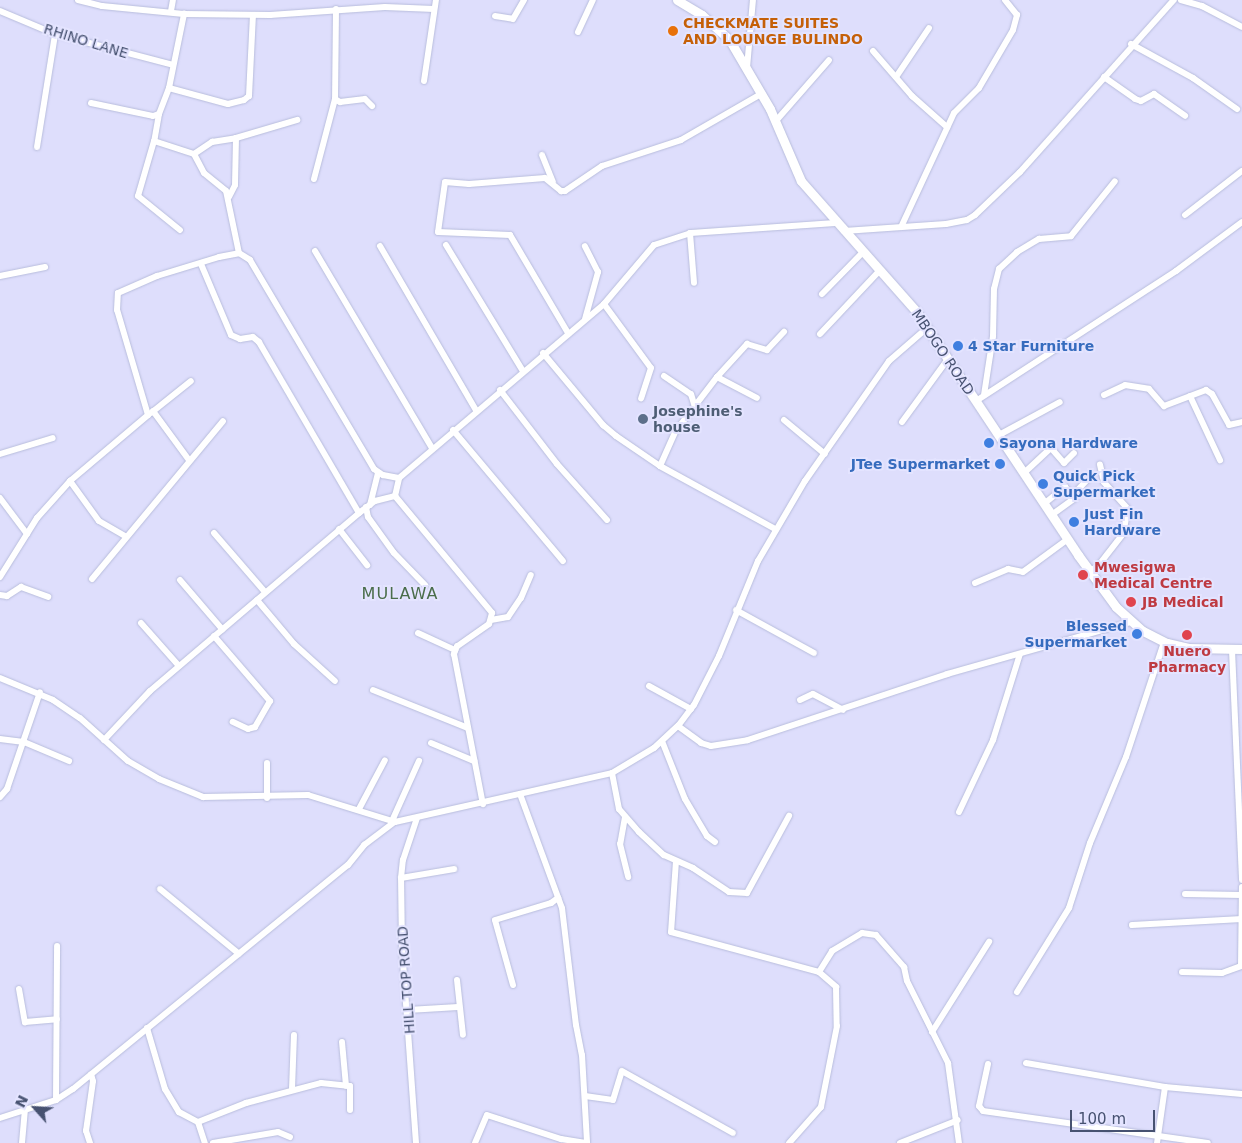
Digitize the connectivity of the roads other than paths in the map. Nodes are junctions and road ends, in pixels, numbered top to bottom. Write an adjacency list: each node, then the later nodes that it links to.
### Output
1 (78, 0): 13 (street)
2 (173, 0): 13 (street)
3 (436, 0): 12 (street)
4 (524, 0): 17 (street)
5 (593, 0): 20 (street)
6 (677, 0): 26 (main road, MBOGO ROAD)
7 (753, 0): 26 (street)
8 (1005, 0): 40 (street)
9 (1174, 0): 22 (street)
10 (1181, 0): 18 (street)
11 (336, 9): 12 (street); 16 (street); 32 (street)
12 (434, 9): 29 (street)
13 (171, 11): 15 (street)
14 (0, 12): 21 (street, RHINO LANE)
15 (184, 14): 16 (street); 25 (street)
16 (253, 15): 30 (street)
17 (495, 16)
18 (1242, 27)
19 (929, 28): 27 (street)
20 (578, 32)
21 (55, 34): 25 (street, RHINO LANE); 43 (street)
22 (1132, 44): 28 (street); 35 (street)
23 (873, 51): 27 (street)
24 (829, 60): 39 (street)
25 (174, 65): 30 (street)
26 (747, 68): 31 (main road, MBOGO ROAD)
27 (896, 77): 40 (street)
28 (1104, 77): 37 (street); 54 (street)
29 (424, 81)
30 (169, 88): 36 (street)
31 (762, 94): 39 (main road, MBOGO ROAD); 49 (street)
32 (335, 99): 34 (street); 47 (street)
33 (91, 102): 36 (street)
34 (372, 106)
35 (1238, 109)
36 (159, 114): 42 (street)
37 (1185, 116)
38 (297, 120): 41 (street)
39 (776, 122): 53 (main road, MBOGO ROAD)
40 (947, 127): 54 (street)
41 (236, 138): 44 (street); 50 (street)
42 (154, 141): 44 (street); 55 (street)
43 (37, 147)
44 (194, 154): 50 (street)
45 (542, 155): 49 (street)
46 (1242, 171): 51 (street)
47 (314, 178)
48 (1115, 181): 84 (street)
49 (552, 182): 73 (street)
50 (229, 197): 63 (street)
51 (1185, 216)
52 (1242, 222): 84 (street)
53 (836, 223): 56 (main road, MBOGO ROAD); 57 (street)
54 (902, 225): 56 (street)
55 (180, 230)
56 (844, 230): 62 (main road, MBOGO ROAD)
57 (690, 233): 68 (street); 70 (street)
58 (446, 245): 78 (street)
59 (380, 246): 91 (street)
60 (585, 246): 71 (street)
61 (315, 251): 100 (street)
62 (864, 251): 66 (main road, MBOGO ROAD); 69 (street)
63 (239, 253): 64 (street); 108 (street)
64 (201, 264): 92 (street); 118 (street)
65 (45, 267): 67 (street)
66 (880, 270): 72 (main road, MBOGO ROAD); 75 (street)
67 (0, 276)
68 (694, 283)
69 (822, 294)
70 (604, 304): 71 (street); 86 (street)
71 (585, 319): 73 (street)
72 (927, 328): 77 (main road, MBOGO ROAD); 103 (street)
73 (568, 332): 76 (street)
74 (784, 332): 80 (street)
75 (820, 334)
76 (543, 353): 78 (street); 107 (street)
77 (948, 359): 88 (main road, MBOGO ROAD); 95 (street)
78 (523, 371): 82 (street)
79 (664, 376): 90 (street)
80 (716, 377): 87 (street); 90 (street)
81 (190, 381): 92 (street)
82 (500, 390): 91 (street); 120 (street)
83 (1104, 394): 85 (street)
84 (984, 395): 88 (street)
85 (1190, 396): 96 (street); 105 (street)
86 (640, 398)
87 (756, 398)
88 (976, 401): 98 (main road, MBOGO ROAD)
89 (1060, 402): 98 (street)
90 (694, 404): 107 (street)
91 (476, 410): 97 (street)
92 (151, 413): 104 (street); 112 (street)
93 (784, 420): 103 (street)
94 (223, 421): 104 (street)
95 (902, 422)
96 (1242, 422)
97 (453, 430): 100 (street); 127 (street)
98 (999, 435): 109 (main road, MBOGO ROAD)
99 (53, 438): 102 (street)
100 (432, 448): 111 (street)
101 (1074, 453): 109 (street)
102 (0, 454)
103 (825, 454): 121 (street)
104 (189, 460): 125 (street)
105 (1220, 460)
106 (1100, 464): 129 (street)
107 (660, 466): 121 (street)
108 (378, 473): 111 (street); 117 (street)
109 (1024, 473): 116 (main road, MBOGO ROAD)
110 (1090, 477): 113 (street)
111 (399, 478): 114 (street)
112 (70, 481): 124 (street); 125 (street)
113 (1073, 495): 116 (street); 119 (street)
114 (395, 496): 117 (street); 141 (street)
115 (0, 498): 124 (street)
116 (1045, 503): 119 (main road, MBOGO ROAD)
117 (368, 506): 118 (street); 135 (street)
118 (359, 513): 122 (street)
119 (1052, 515): 126 (main road, MBOGO ROAD)
120 (608, 520)
121 (775, 529): 140 (street)
122 (339, 530): 128 (street); 136 (street)
123 (214, 533): 136 (street)
124 (26, 534): 131 (street)
125 (125, 536): 132 (street)
126 (1068, 539): 129 (main road, MBOGO ROAD); 134 (street)
127 (563, 561)
128 (367, 565)
129 (1090, 571): 142 (main road, MBOGO ROAD)
130 (531, 575): 141 (street)
131 (0, 577)
132 (92, 579)
133 (180, 580): 144 (street)
134 (975, 583)
135 (425, 584)
136 (265, 592): 139 (street)
137 (0, 594): 138 (street)
138 (48, 598)
139 (257, 600): 144 (street); 155 (street)
140 (736, 610): 151 (street); 160 (street)
141 (491, 620): 149 (street)
142 (1131, 622): 147 (main road, MBOGO ROAD); 152 (street)
143 (141, 623): 153 (street)
144 (222, 629): 146 (street)
145 (418, 633): 149 (street)
146 (214, 636): 153 (street); 162 (street)
147 (1164, 642): 150 (main road, MBOGO ROAD); 209 (street)
148 (1242, 649): 150 (main road, MBOGO ROAD)
149 (455, 650): 164 (street)
150 (1232, 650): 165 (street)
151 (814, 653)
152 (1020, 654): 161 (street); 183 (street)
153 (179, 666): 167 (street)
154 (0, 678): 158 (street)
155 (335, 682)
156 (649, 686): 160 (street)
157 (373, 690): 164 (street)
158 (40, 692): 167 (street); 169 (street)
159 (800, 700): 161 (street)
160 (691, 709): 163 (street)
161 (843, 710): 163 (street)
162 (233, 722)
163 (678, 726): 168 (street)
164 (468, 728): 174 (street)
165 (1239, 739): 180 (street)
166 (0, 740): 169 (street)
167 (104, 740): 179 (street)
168 (662, 741): 176 (street); 188 (street)
169 (24, 742): 172 (street); 178 (street)
170 (431, 743): 174 (street)
171 (384, 760): 182 (street)
172 (69, 761)
173 (419, 761): 187 (street)
174 (474, 761): 181 (street)
175 (267, 763): 179 (street)
176 (612, 773): 177 (street); 186 (street)
177 (520, 794): 181 (street); 198 (street)
178 (0, 797)
179 (267, 798): 182 (street)
180 (1240, 801): 193 (street)
181 (483, 804): 185 (street)
182 (360, 809): 187 (street)
183 (959, 812)
184 (789, 816): 189 (street)
185 (417, 818): 187 (street); 191 (street, HILL TOP ROAD)
186 (626, 818): 189 (street); 192 (street)
187 (394, 821): 203 (street)
188 (715, 842)
189 (676, 861): 204 (street)
190 (454, 869): 191 (street)
191 (402, 878): 211 (street, HILL TOP ROAD)
192 (628, 878)
193 (1242, 880)
194 (1242, 888): 197 (street)
195 (160, 889): 203 (street)
196 (1186, 894): 197 (street)
197 (1242, 895): 199 (street)
198 (558, 898): 207 (street); 225 (street)
199 (1242, 919): 200 (street); 205 (street)
200 (1132, 925)
201 (989, 942): 214 (street)
202 (57, 946): 212 (street)
203 (239, 954): 213 (street)
204 (819, 972): 214 (street); 242 (street)
205 (1182, 972)
206 (457, 980): 210 (street)
207 (513, 985)
208 (19, 989): 212 (street)
209 (1017, 992)
210 (458, 1007): 211 (street); 215 (street)
211 (408, 1010): 239 (street, HILL TOP ROAD)
212 (56, 1019): 226 (street)
213 (148, 1028): 220 (street); 231 (street)
214 (932, 1032): 230 (street)
215 (463, 1035)
216 (294, 1036): 223 (street)
217 (342, 1042): 221 (street)
218 (988, 1064): 233 (street)
219 (1026, 1064): 222 (street)
220 (91, 1074): 226 (street); 236 (street)
221 (346, 1086): 223 (street); 227 (street)
222 (1166, 1086): 224 (street); 233 (street)
223 (292, 1089): 231 (street)
224 (1242, 1094)
225 (585, 1096): 232 (street); 241 (street)
226 (56, 1100): 228 (street)
227 (350, 1110)
228 (25, 1111): 229 (street); 235 (street)
229 (0, 1118)
230 (958, 1120): 243 (street); 244 (street)
231 (198, 1122): 237 (street)
232 (733, 1133)
233 (1158, 1135): 245 (street); 246 (street)
234 (290, 1137): 238 (street)
235 (22, 1143)
236 (90, 1143)
237 (204, 1143)
238 (213, 1143)
239 (416, 1143)
240 (475, 1143): 241 (street)
241 (587, 1143)
242 (789, 1143)
243 (900, 1143)
244 (959, 1143)
245 (1157, 1143)
246 (1208, 1143)

